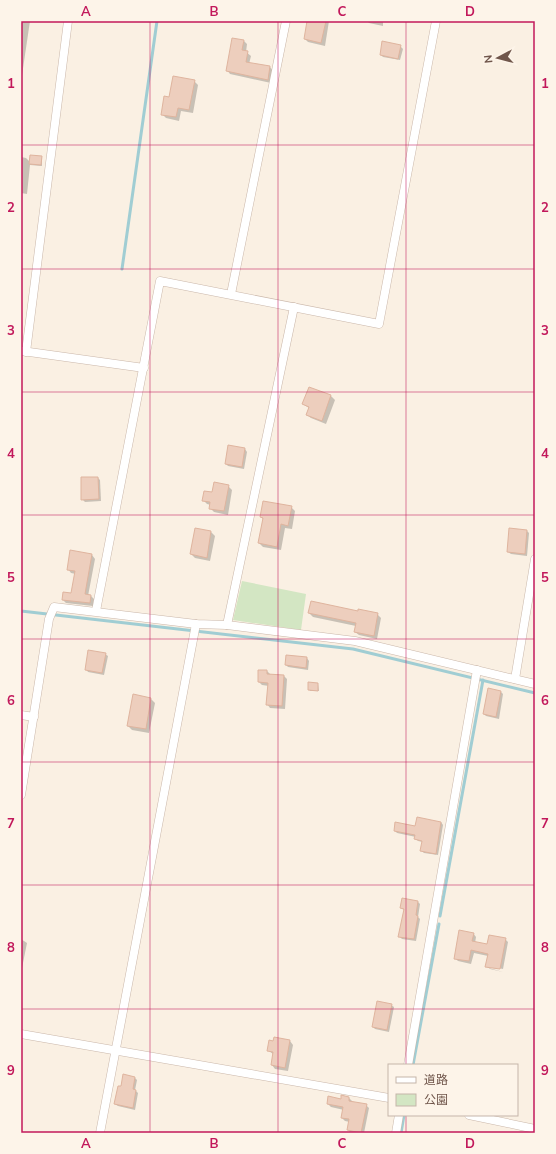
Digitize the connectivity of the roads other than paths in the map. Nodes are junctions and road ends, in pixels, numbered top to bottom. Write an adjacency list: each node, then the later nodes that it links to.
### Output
1 (68, 21): 6 (street)
2 (286, 21): 4 (street)
3 (436, 21): 5 (street)
4 (231, 294): 5 (street); 7 (street)
5 (294, 307): 11 (street)
6 (24, 351): 7 (street)
7 (144, 368): 9 (street)
8 (535, 559): 13 (street)
9 (96, 611): 10 (street); 16 (street)
10 (196, 624): 11 (street); 19 (street)
11 (227, 625): 12 (street)
12 (477, 670): 13 (street); 20 (street)
13 (515, 679): 14 (street)
14 (535, 684)
15 (21, 715): 16 (street)
16 (34, 717): 17 (street)
17 (21, 795)
18 (21, 1034): 19 (street)
19 (115, 1051): 21 (street); 25 (street)
20 (408, 1064)
21 (388, 1098)
22 (399, 1116): 26 (street)
23 (474, 1116): 24 (street)
24 (535, 1129)
25 (100, 1133)
26 (396, 1133)

